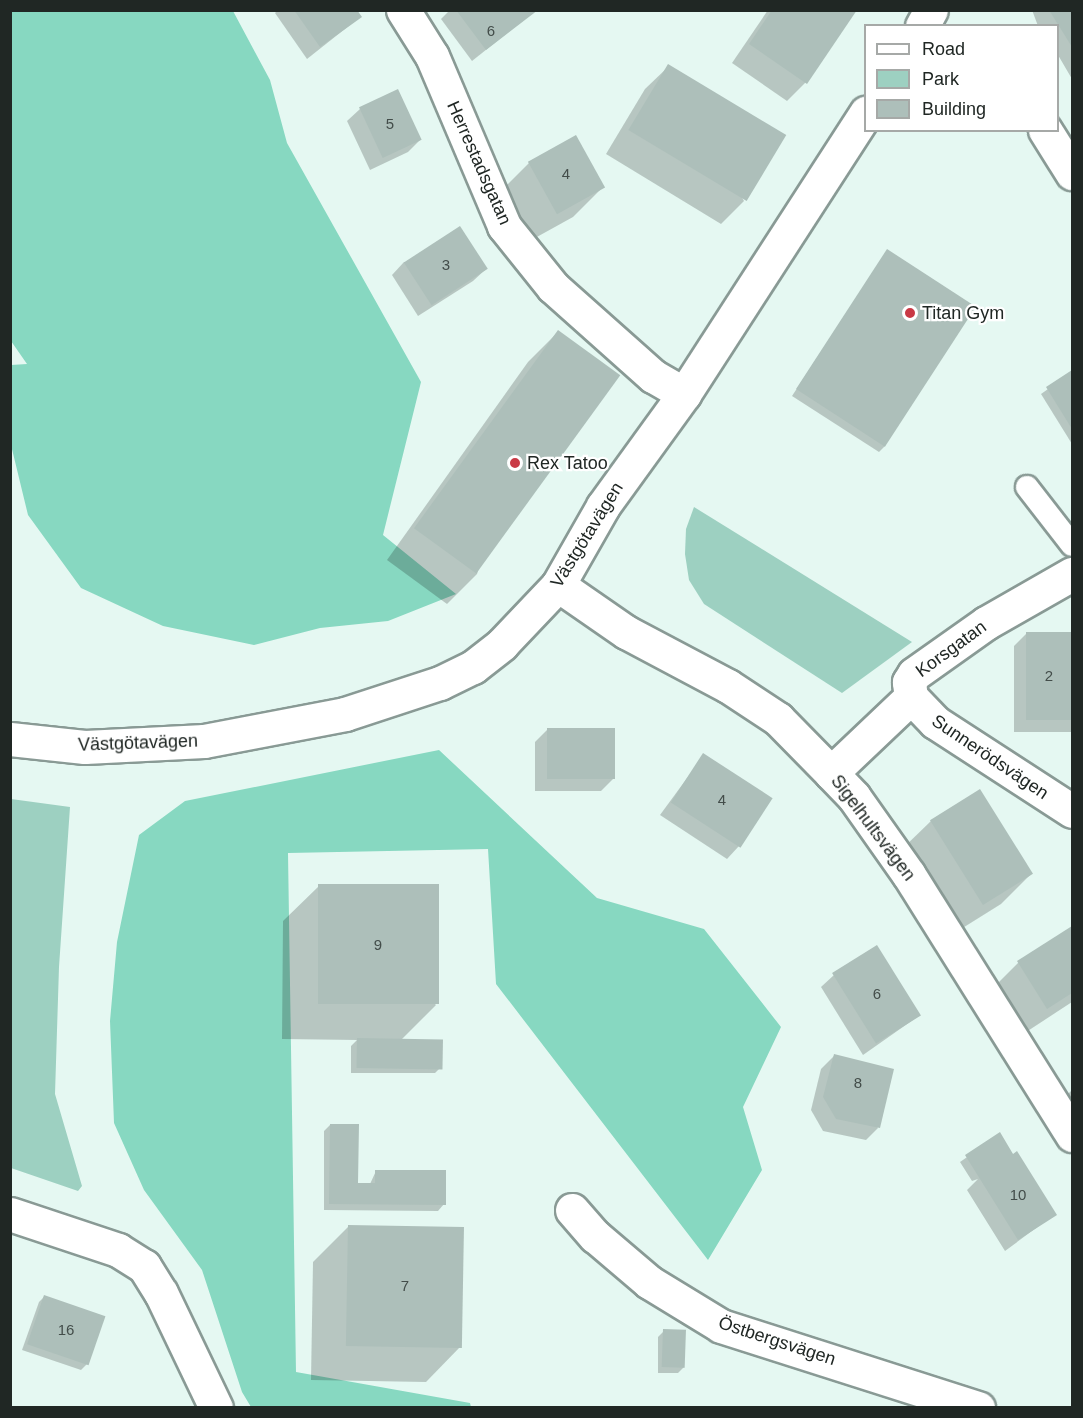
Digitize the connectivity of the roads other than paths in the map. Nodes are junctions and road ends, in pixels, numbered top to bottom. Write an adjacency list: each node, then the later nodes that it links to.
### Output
1 (403, 10): 7 (street, Herrestadsgatan)
2 (931, 10): 3 (street)
3 (923, 24)
4 (864, 115): 7 (street, Västgötavägen)
5 (1046, 132): 6 (street)
6 (1072, 173)
7 (684, 394): 11 (street, Västgötavägen)
8 (1027, 487): 9 (lane)
9 (1072, 545)
10 (1072, 574): 12 (street, Korsgatan)
11 (558, 585): 13 (street, Västgötavägen); 14 (street, Sigelhultsvägen)
12 (911, 697): 14 (street, Korsgatan); 15 (street, Sunnerödsvägen)
13 (10, 739)
14 (831, 773): 16 (street, Sigelhultsvägen)
15 (1072, 811)
16 (1072, 1135)
17 (572, 1210): 20 (street, Östbergsvägen)
18 (10, 1214): 19 (street)
19 (216, 1407)
20 (978, 1407)

